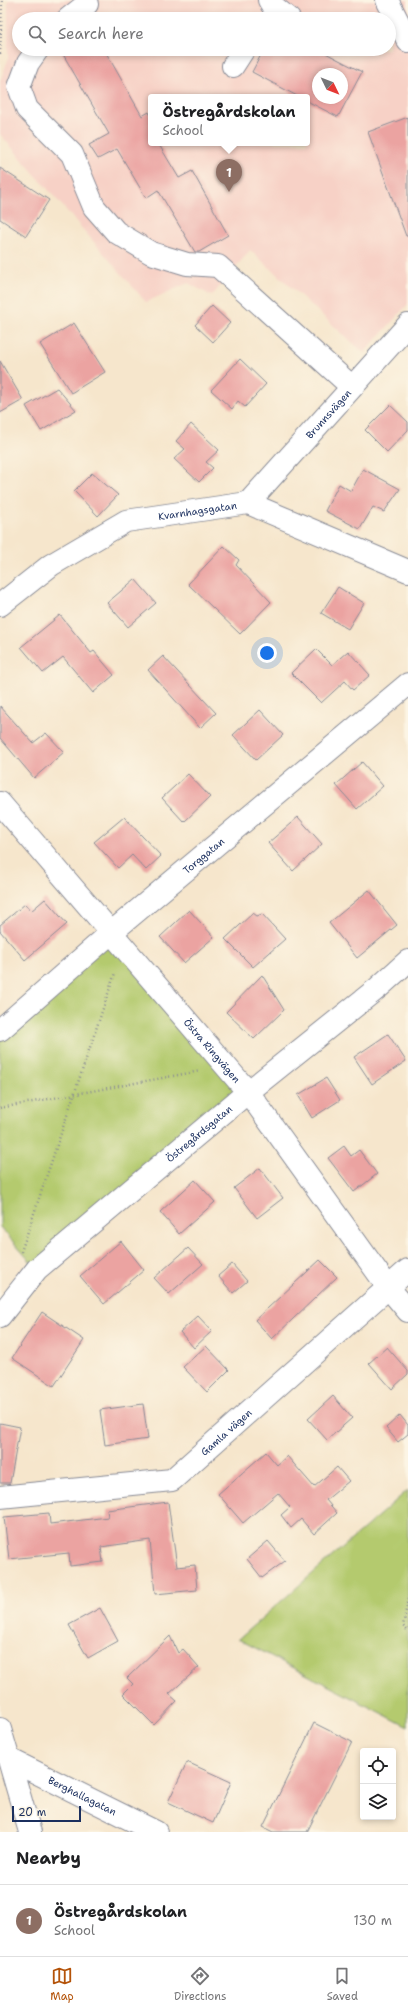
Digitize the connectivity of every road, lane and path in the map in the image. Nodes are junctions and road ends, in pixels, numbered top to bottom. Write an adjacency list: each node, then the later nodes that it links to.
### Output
1 (2, 0): 8 (path)
2 (387, 0): 5 (street)
3 (87, 4): 4 (street)
4 (77, 12)
5 (393, 12)
6 (396, 18): 7 (street)
7 (408, 41)
8 (0, 54)
9 (33, 56): 11 (street)
10 (408, 325): 11 (street, Brunnsvägen)
11 (352, 387): 12 (street, Brunnsvägen)
12 (248, 503): 13 (street, Kvarnhagsgatan); 14 (street, Kvarnhagsgatan)
13 (408, 571)
14 (0, 605)
15 (408, 684): 17 (street, Torggatan)
16 (0, 803): 17 (street, Östra Ringvägen)
17 (118, 939): 19 (street, Torggatan); 20 (street, Östra Ringvägen); 22 (path)
18 (408, 961): 21 (street, Östregårdsgatan)
19 (0, 1030)
20 (227, 1066): 21 (street, Östra Ringvägen); 22 (path)
21 (248, 1092): 25 (street, Östregårdsgatan); 26 (street, Östra Ringvägen)
22 (76, 1094): 23 (path); 25 (path)
23 (0, 1108)
24 (408, 1270): 26 (street, Gamla vägen)
25 (27, 1282): 28 (street, Östregårdsgatan)
26 (388, 1287): 27 (street, Östra Ringvägen); 29 (street, Gamla vägen)
27 (408, 1311)
28 (0, 1316)
29 (0, 1497)
30 (408, 1599): 31 (path)
31 (408, 1632)
32 (0, 1730): 33 (street)
33 (5, 1761): 34 (street); 35 (street, Berghallagatan)
34 (30, 1832)
35 (156, 1832)

